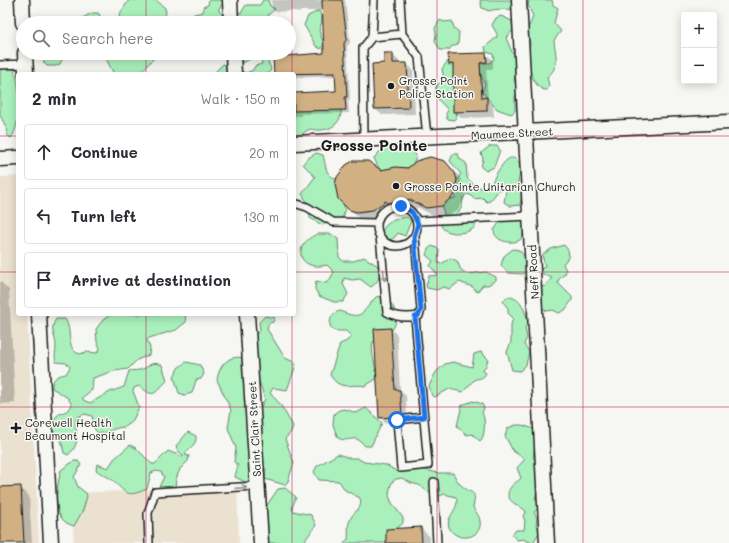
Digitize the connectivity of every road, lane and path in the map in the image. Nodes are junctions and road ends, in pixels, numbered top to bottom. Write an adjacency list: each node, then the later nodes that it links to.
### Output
1 (22, 0): 6 (street)
2 (230, 0): 7 (street)
3 (374, 0): 9 (lane)
4 (400, 0): 8 (lane)
5 (519, 0): 15 (street, Neff Road)
6 (23, 16)
7 (231, 16)
8 (402, 34): 9 (lane); 16 (lane)
9 (372, 37): 17 (lane)
10 (233, 60): 13 (street)
11 (25, 64): 12 (lane)
12 (0, 65)
13 (234, 72)
14 (729, 122): 15 (street, Maumee Street)
15 (526, 132): 16 (street, Maumee Street); 22 (street, Neff Road)
16 (427, 137): 17 (street, Maumee Street)
17 (364, 140): 18 (street, Maumee Street)
18 (296, 143)
19 (16, 158): 20 (street)
20 (0, 159)
21 (296, 204): 24 (lane)
22 (530, 216): 23 (lane); 37 (street, Neff Road)
23 (417, 221): 24 (lane); 26 (lane)
24 (377, 223): 25 (lane)
25 (380, 236): 26 (lane); 29 (lane, one-way to 29)
26 (414, 237): 29 (lane)
27 (39, 316): 33 (street)
28 (247, 316): 32 (street, Saint Clair Street)
29 (415, 317): 30 (lane)
30 (424, 417): 30 (lane)
31 (434, 482): 36 (lane)
32 (257, 486): 34 (lane, one-way to 32); 35 (street, Saint Clair Street)
33 (51, 543)
34 (149, 543)
35 (260, 543)
36 (437, 543)
37 (547, 543)

